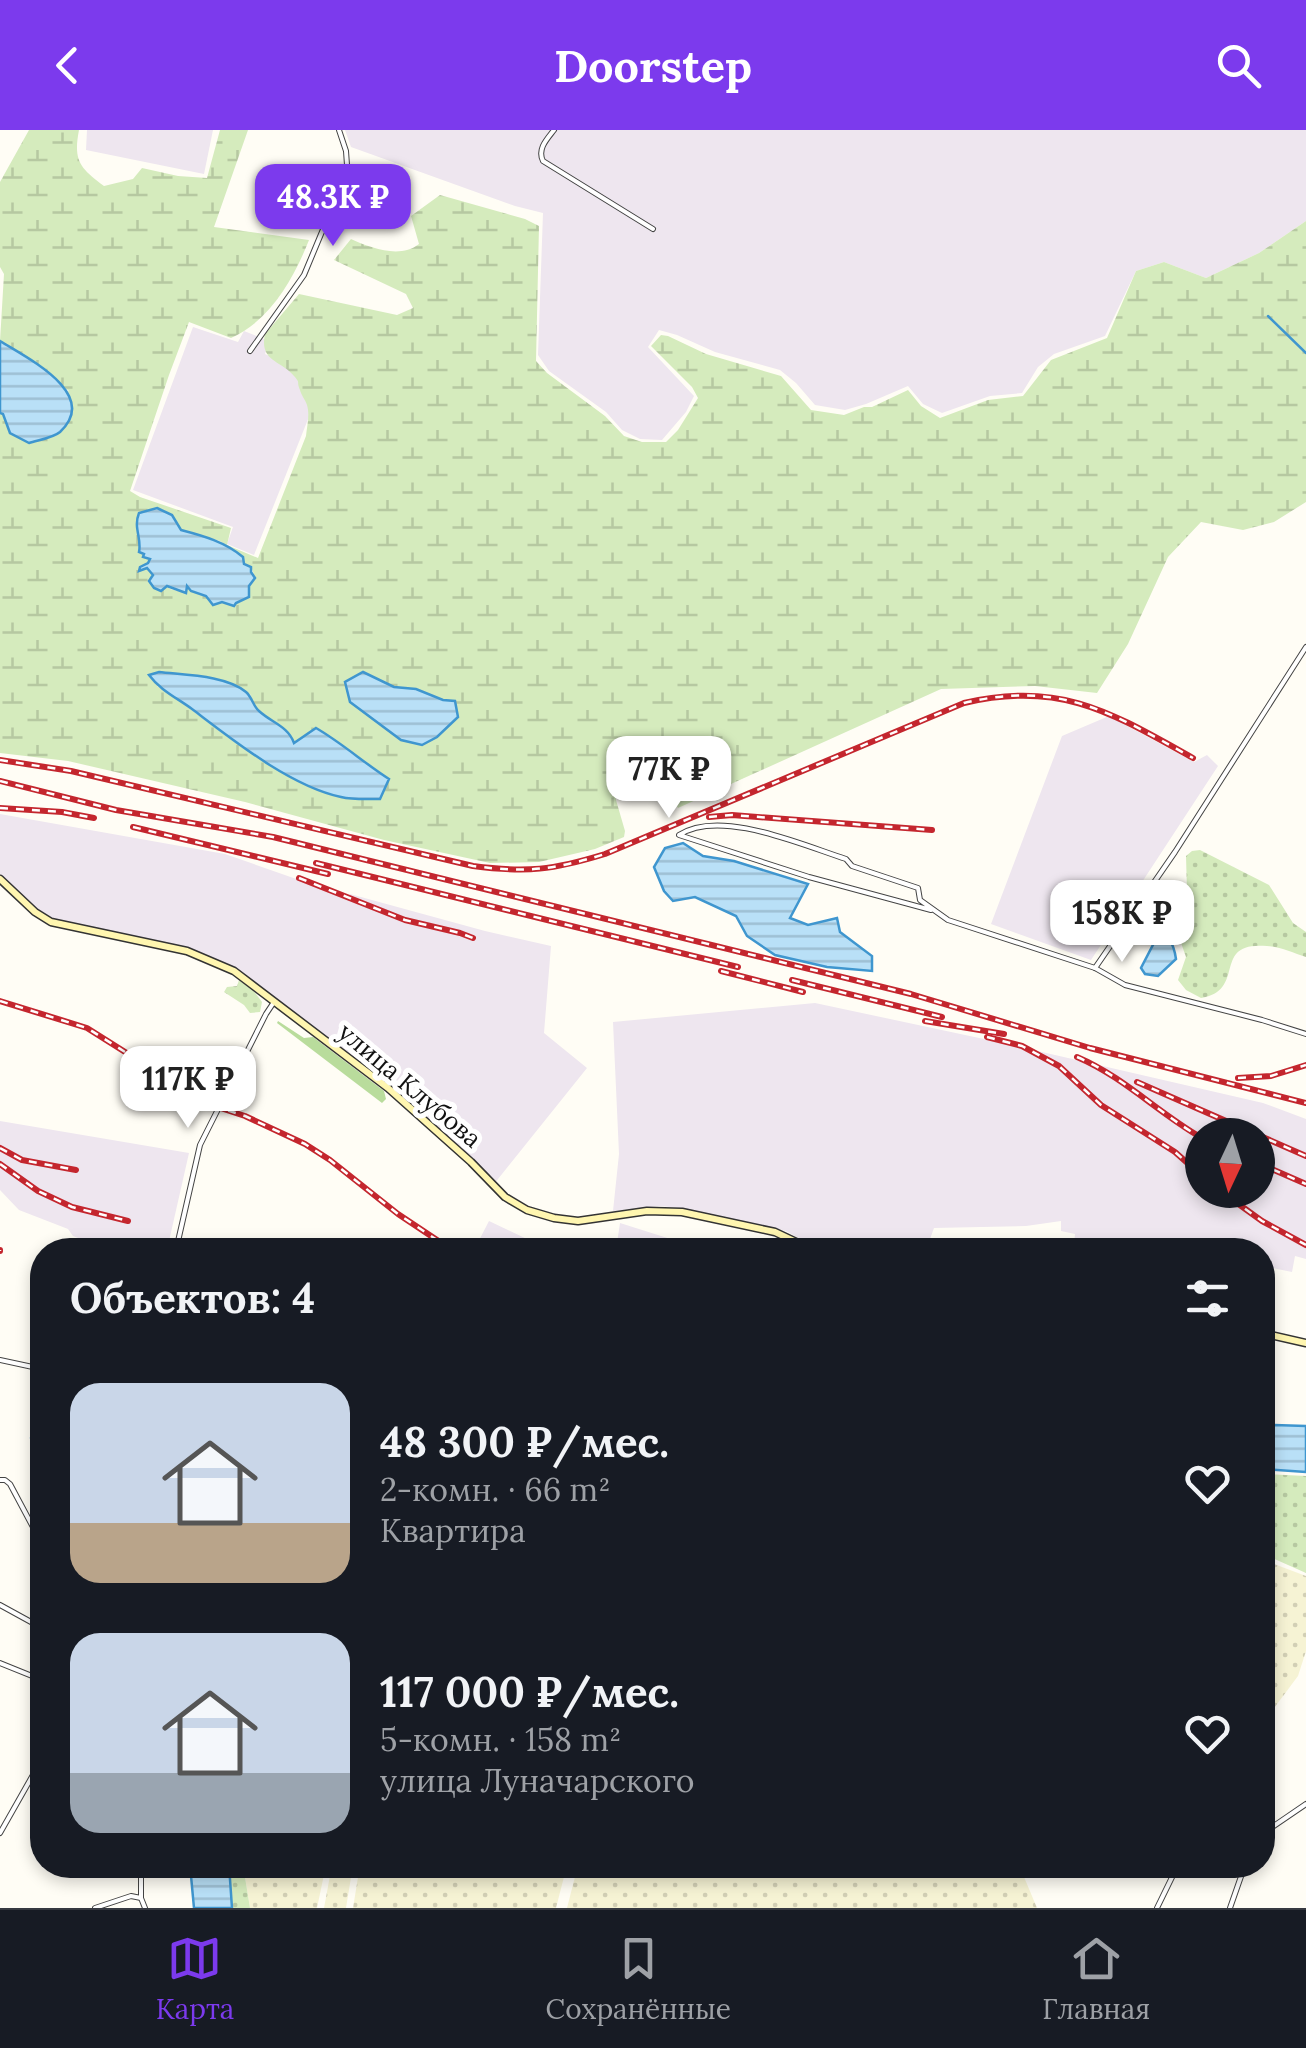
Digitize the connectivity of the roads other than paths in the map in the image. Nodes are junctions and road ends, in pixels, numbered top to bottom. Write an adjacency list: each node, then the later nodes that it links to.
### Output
1 (339, 130): 4 (street)
2 (554, 130): 3 (street)
3 (653, 230)
4 (250, 351)
5 (1306, 647): 8 (street)
6 (0, 879): 9 (main road, улица Клубова)
7 (931, 910): 7 (street); 8 (street)
8 (1095, 968): 10 (street)
9 (274, 1002): 11 (street); 12 (main road, улица Клубова)
10 (1306, 1034)
11 (179, 1238)
12 (787, 1238)
13 (1275, 1335): 14 (main road)
14 (1306, 1343)
15 (0, 1360): 16 (street)
16 (30, 1366)
17 (0, 1480): 18 (street)
18 (30, 1522)
19 (0, 1606): 20 (street)
20 (30, 1622)
21 (0, 1663): 22 (street)
22 (30, 1675)
23 (30, 1780): 26 (street)
24 (1306, 1804): 25 (street)
25 (1275, 1825)
26 (0, 1833)
27 (141, 1878): 30 (street)
28 (1172, 1878): 33 (street)
29 (1240, 1878): 34 (street)
30 (141, 1898): 31 (street); 32 (street)
31 (95, 1908)
32 (145, 1908)
33 (1157, 1908)
34 (1230, 1908)

